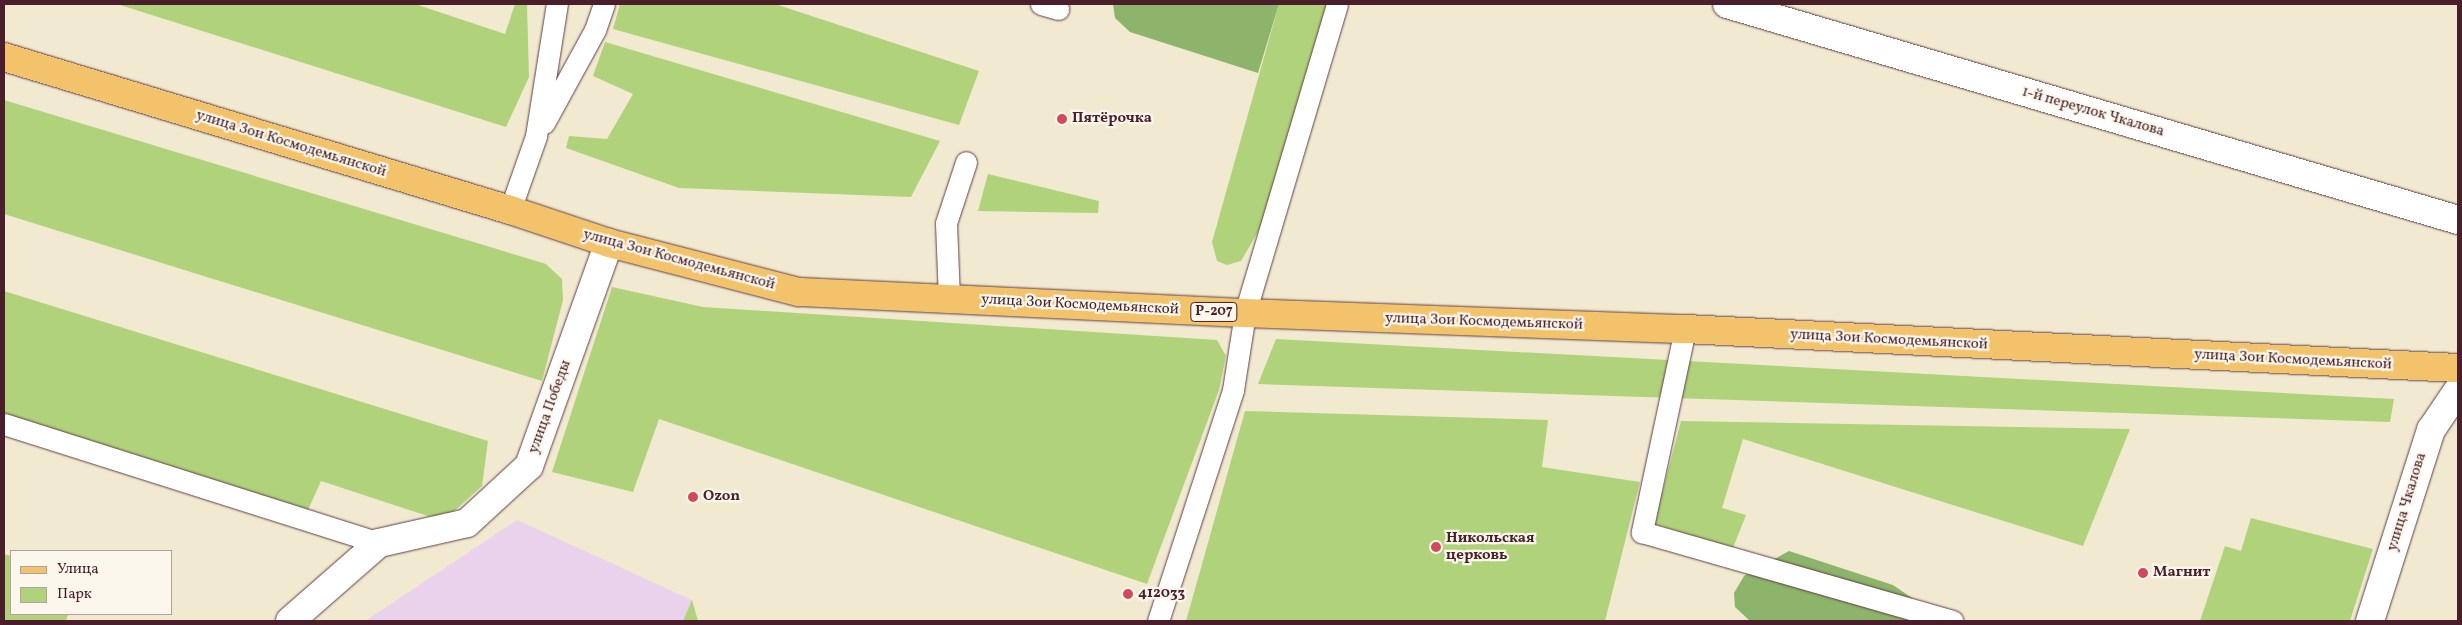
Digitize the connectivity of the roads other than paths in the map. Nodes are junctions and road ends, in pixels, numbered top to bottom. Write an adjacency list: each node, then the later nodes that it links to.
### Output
1 (557, 4): 6 (lane)
2 (604, 4): 6 (lane)
3 (1337, 4): 12 (lane)
4 (1727, 4): 9 (street, 1-й переулок Чкалова)
5 (4, 57): 8 (main road, улица Зои Космодемьянской / Р-207)
6 (536, 136): 8 (lane)
7 (966, 162): 11 (lane)
8 (510, 210): 10 (main road, улица Зои Космодемьянской / Р-207)
9 (2458, 220)
10 (609, 243): 11 (main road, улица Зои Космодемьянской / Р-207); 17 (street, улица Победы)
11 (949, 298): 12 (main road, улица Зои Космодемьянской / Р-207)
12 (1245, 313): 13 (main road, улица Зои Космодемьянской / Р-207); 19 (lane)
13 (1685, 329): 14 (main road, улица Зои Космодемьянской / Р-207); 20 (lane)
14 (2458, 368)
15 (2458, 390): 21 (street, улица Чкалова)
16 (4, 424): 17 (lane)
17 (379, 543): 18 (street, улица Победы)
18 (290, 621)
19 (1158, 621)
20 (1953, 621)
21 (2370, 621)

